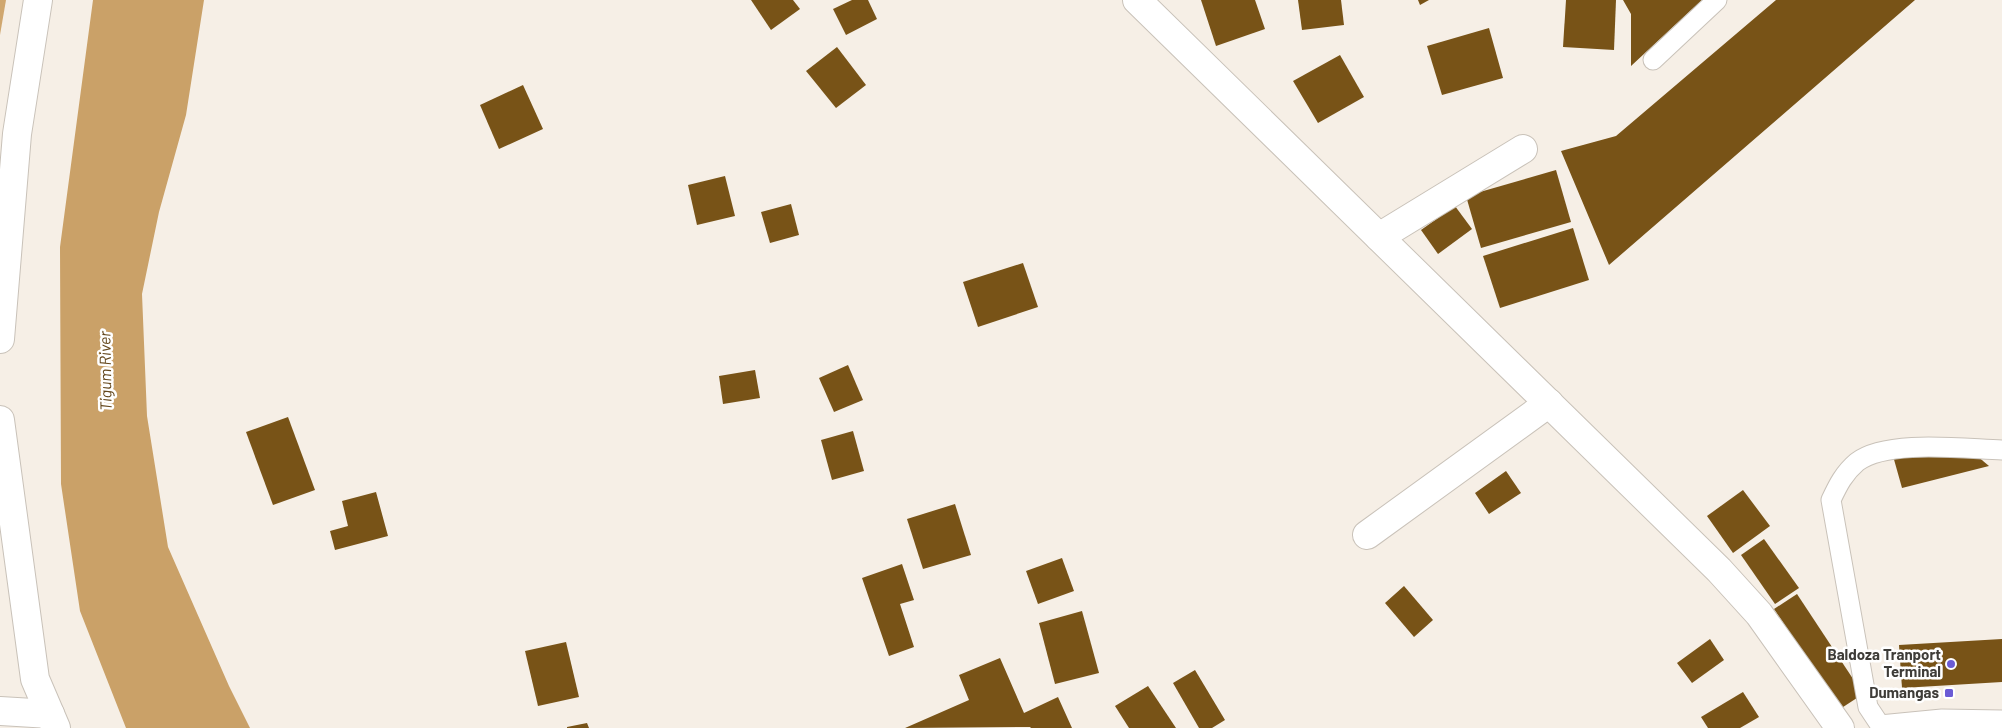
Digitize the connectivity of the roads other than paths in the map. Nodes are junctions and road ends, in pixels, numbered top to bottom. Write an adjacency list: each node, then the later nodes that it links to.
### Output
1 (38, 0): 7 (street)
2 (1137, 0): 6 (street)
3 (1717, 0): 4 (lane)
4 (1653, 60)
5 (1523, 149): 6 (street)
6 (1379, 237): 8 (street)
7 (0, 339)
8 (1549, 403): 11 (street); 16 (street)
9 (0, 420): 14 (street)
10 (2002, 450): 15 (lane)
11 (1367, 535)
12 (0, 711): 14 (street)
13 (2002, 720): 15 (lane)
14 (53, 721)
15 (1943, 723)
16 (1840, 728)

